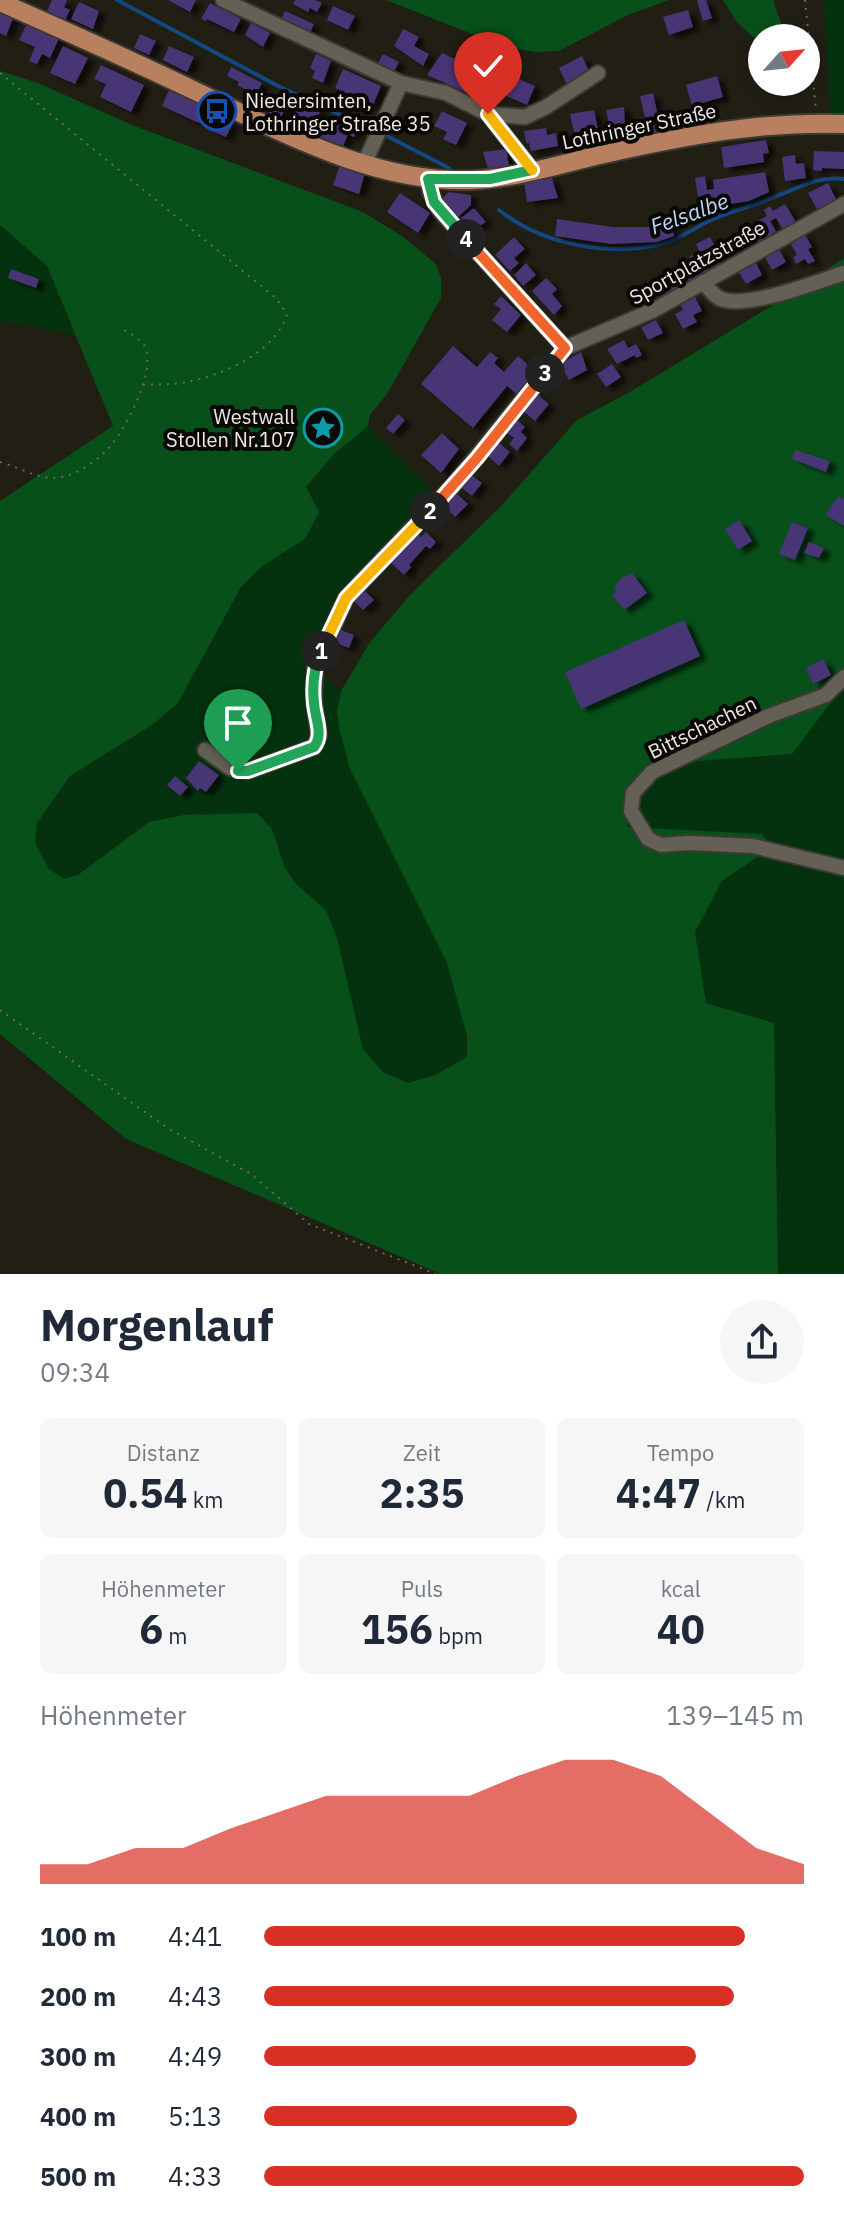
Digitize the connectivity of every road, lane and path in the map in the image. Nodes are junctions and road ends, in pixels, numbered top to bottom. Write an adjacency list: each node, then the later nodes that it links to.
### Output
1 (223, 0): 6 (street)
2 (805, 0): 8 (path)
3 (0, 2): 10 (main road, Lothringer Straße)
4 (0, 73): 18 (path)
5 (598, 73): 7 (street)
6 (401, 83): 7 (street); 10 (street)
7 (488, 114): 11 (street)
8 (817, 123): 9 (main road, Lothringer Straße); 11 (main road, Lothringer Straße)
9 (844, 124)
10 (364, 164): 12 (main road, Lothringer Straße)
11 (533, 171): 12 (main road, Lothringer Straße)
12 (428, 179): 17 (street)
13 (844, 204): 15 (street, Sportplatzstraße)
14 (844, 273): 15 (street)
15 (703, 282): 17 (street, Sportplatzstraße)
16 (121, 328): 18 (path)
17 (565, 348): 21 (street)
18 (143, 385): 19 (path)
19 (0, 462)
20 (844, 677): 22 (street, Bittschachen)
21 (205, 750)
22 (844, 868)
23 (0, 1010): 24 (path)
24 (436, 1274)

